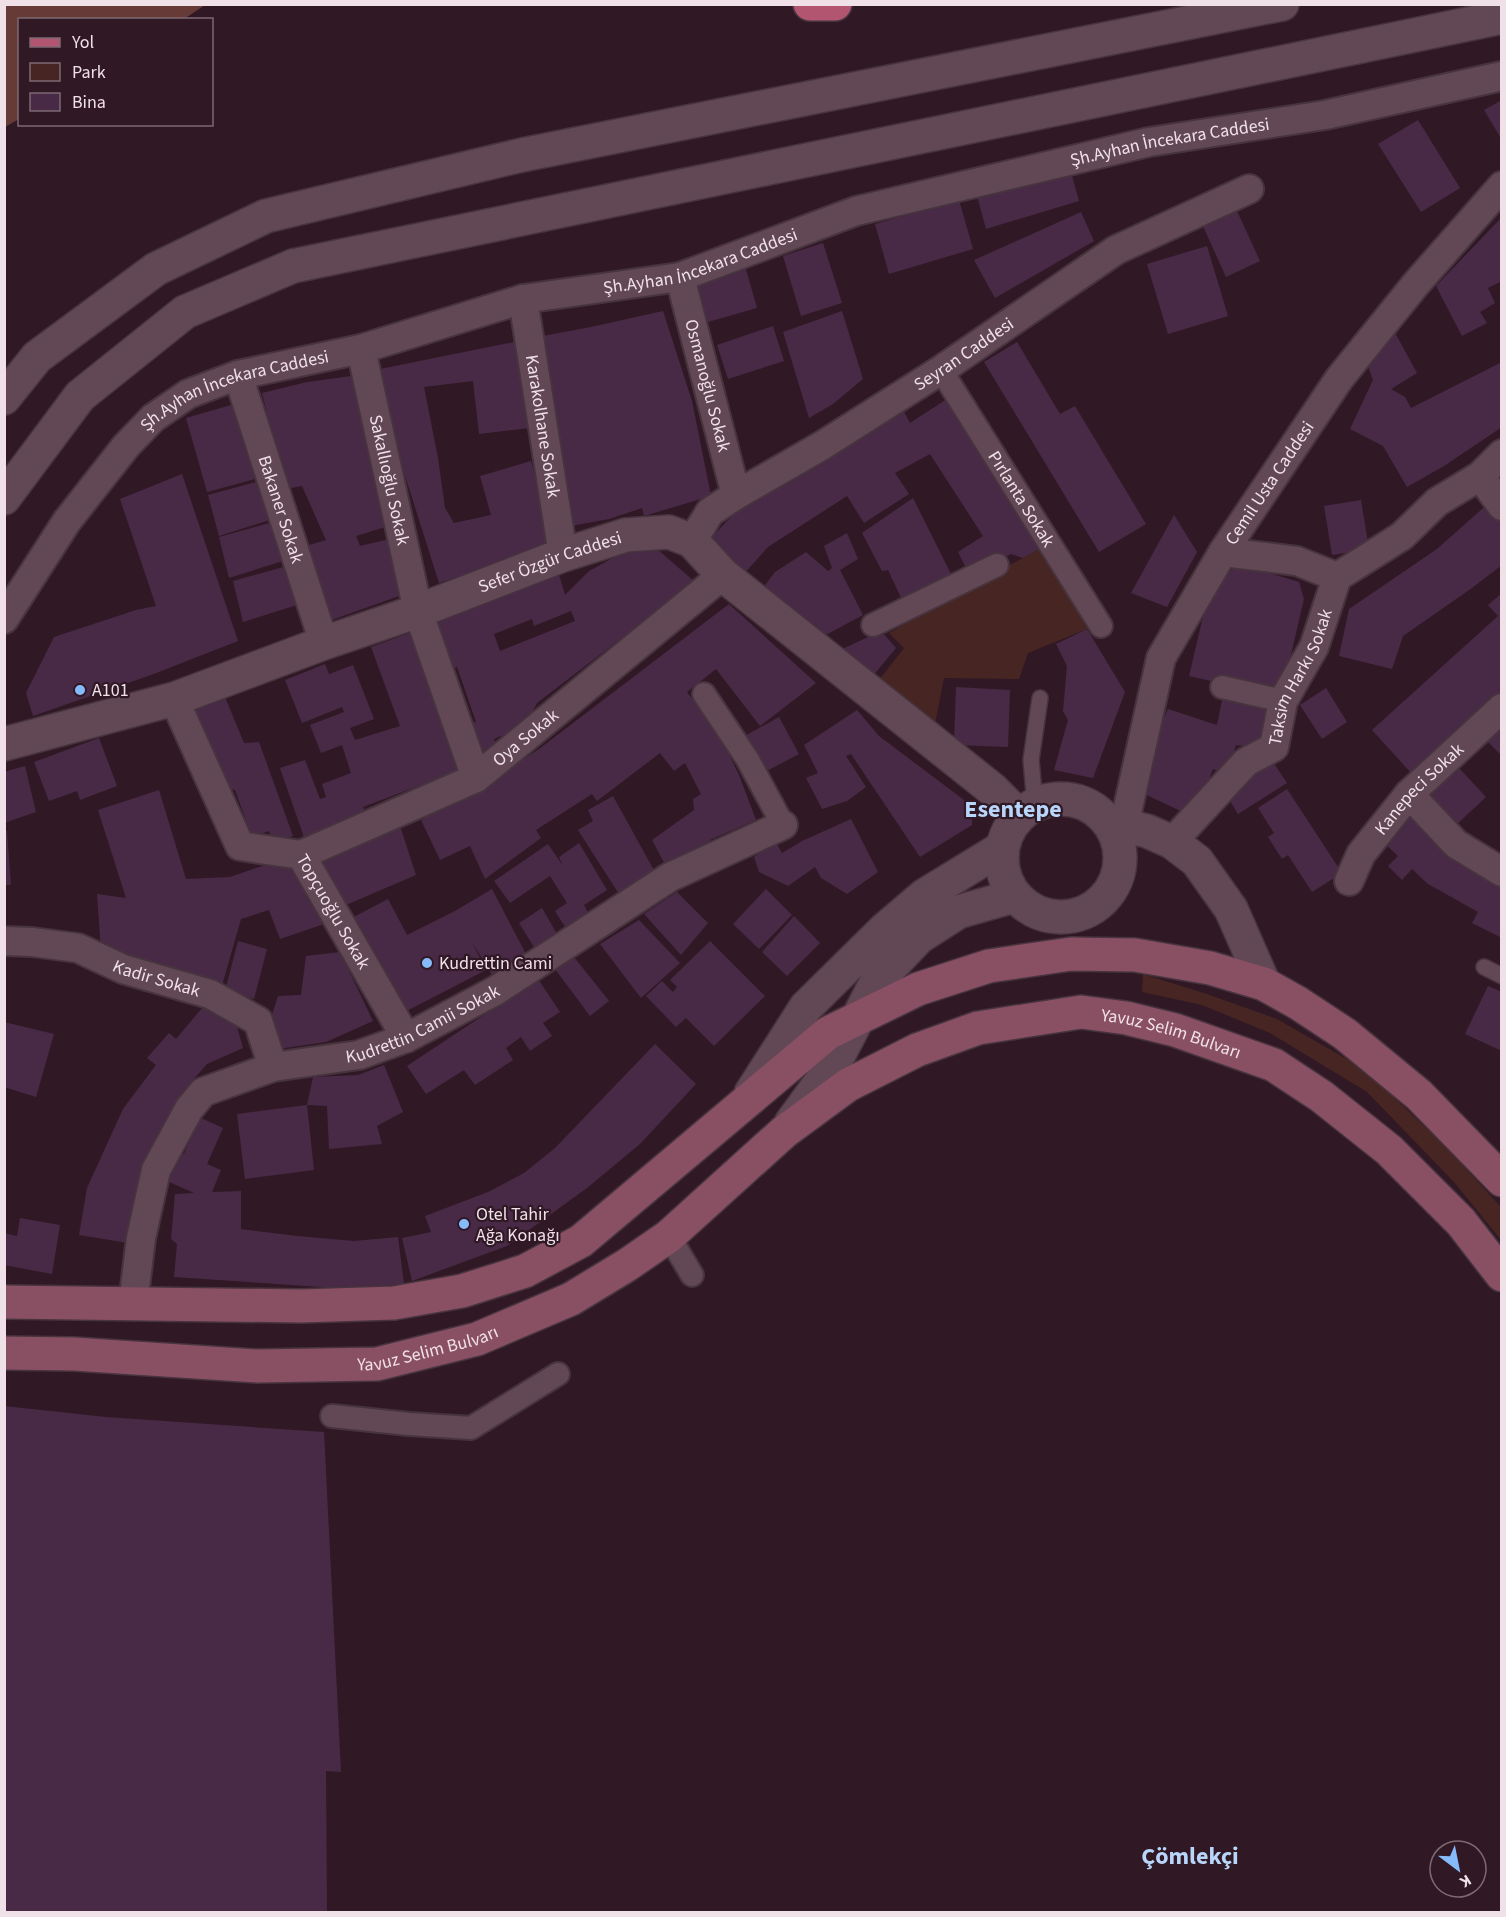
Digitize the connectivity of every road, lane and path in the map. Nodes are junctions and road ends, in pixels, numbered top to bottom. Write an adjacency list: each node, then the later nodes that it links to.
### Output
1 (810, 4): 2 (main road)
2 (835, 4)
3 (1282, 4): 13 (street)
4 (1502, 17): 17 (street)
5 (1502, 76): 8 (street, Şh.Ayhan İncekara Caddesi)
6 (1502, 186): 20 (street, Cemil Usta Caddesi)
7 (1249, 189): 11 (street, Seyran Caddesi)
8 (680, 277): 9 (street, Şh.Ayhan İncekara Caddesi); 16 (street, Osmanoğlu Sokak)
9 (523, 299): 10 (street, Şh.Ayhan İncekara Caddesi); 21 (street, Karakolhane Sokak)
10 (361, 349): 12 (street, Şh.Ayhan İncekara Caddesi); 25 (street, Sakallıoğlu Sokak)
11 (941, 370): 16 (street, Seyran Caddesi); 28 (street, Pırlanta Sokak)
12 (238, 375): 26 (street, Şh.Ayhan İncekara Caddesi); 29 (street, Bakaner Sokak)
13 (4, 398)
14 (1502, 454): 15 (street)
15 (1480, 476): 18 (street); 24 (street)
16 (736, 495): 19 (street, Seyran Caddesi)
17 (4, 498)
18 (1502, 506)
19 (692, 541): 21 (street, Sefer Özgür Caddesi); 23 (street)
20 (1222, 552): 24 (street); 40 (street, Cemil Usta Caddesi)
21 (563, 555): 25 (street, Sefer Özgür Caddesi)
22 (997, 565): 27 (street)
23 (723, 575): 37 (street, Oya Sokak); 39 (street)
24 (1337, 577): 34 (street, Taksim Harkı Sokak)
25 (418, 610): 29 (street, Sefer Özgür Caddesi); 37 (street, Sakallıoğlu Sokak)
26 (4, 619)
27 (873, 625)
28 (1101, 626)
29 (324, 643): 32 (street, Sefer Özgür Caddesi)
30 (1222, 687): 34 (street)
31 (704, 694): 41 (street, Kudrettin Camii Sokak)
32 (174, 699): 36 (street, Sefer Özgür Caddesi); 44 (street, Topçuoğlu Sokak)
33 (1040, 699): 39 (lane)
34 (1283, 701): 42 (street, Taksim Harkı Sokak)
35 (1502, 708): 38 (street, Kanepeci Sokak)
36 (4, 744)
37 (476, 777): 44 (street, Oya Sokak)
38 (1409, 794): 45 (street); 46 (street, Kanepeci Sokak)
39 (1027, 810): 40 (street); 43 (street)
40 (1116, 824): 42 (street); 47 (street)
41 (783, 825): 53 (street, Kudrettin Camii Sokak)
42 (1172, 842): 51 (street)
43 (1002, 848): 47 (street); 55 (street)
44 (301, 855): 53 (street, Topçuoğlu Sokak)
45 (1502, 872)
46 (1349, 881)
47 (1014, 896): 52 (street, Yavuz Selim Bulvarı)
48 (4, 941): 54 (street, Kadir Sokak)
49 (1484, 967): 50 (lane)
50 (1502, 976)
51 (1264, 984): 52 (main road); 57 (main road)
52 (858, 1019): 55 (main road); 56 (street, Yavuz Selim Bulvarı)
53 (406, 1038): 54 (street, Kudrettin Camii Sokak)
54 (273, 1067): 62 (street, Kudrettin Camii Sokak)
55 (746, 1101): 62 (main road)
56 (784, 1132): 58 (main road, Yavuz Selim Bulvarı); 60 (main road, Yavuz Selim Bulvarı)
57 (1499, 1172)
58 (669, 1236): 59 (street); 63 (main road, Yavuz Selim Bulvarı)
59 (692, 1275)
60 (1502, 1275)
61 (4, 1302): 62 (main road)
62 (133, 1304)
63 (4, 1353)
64 (558, 1374): 65 (street)
65 (332, 1416)

